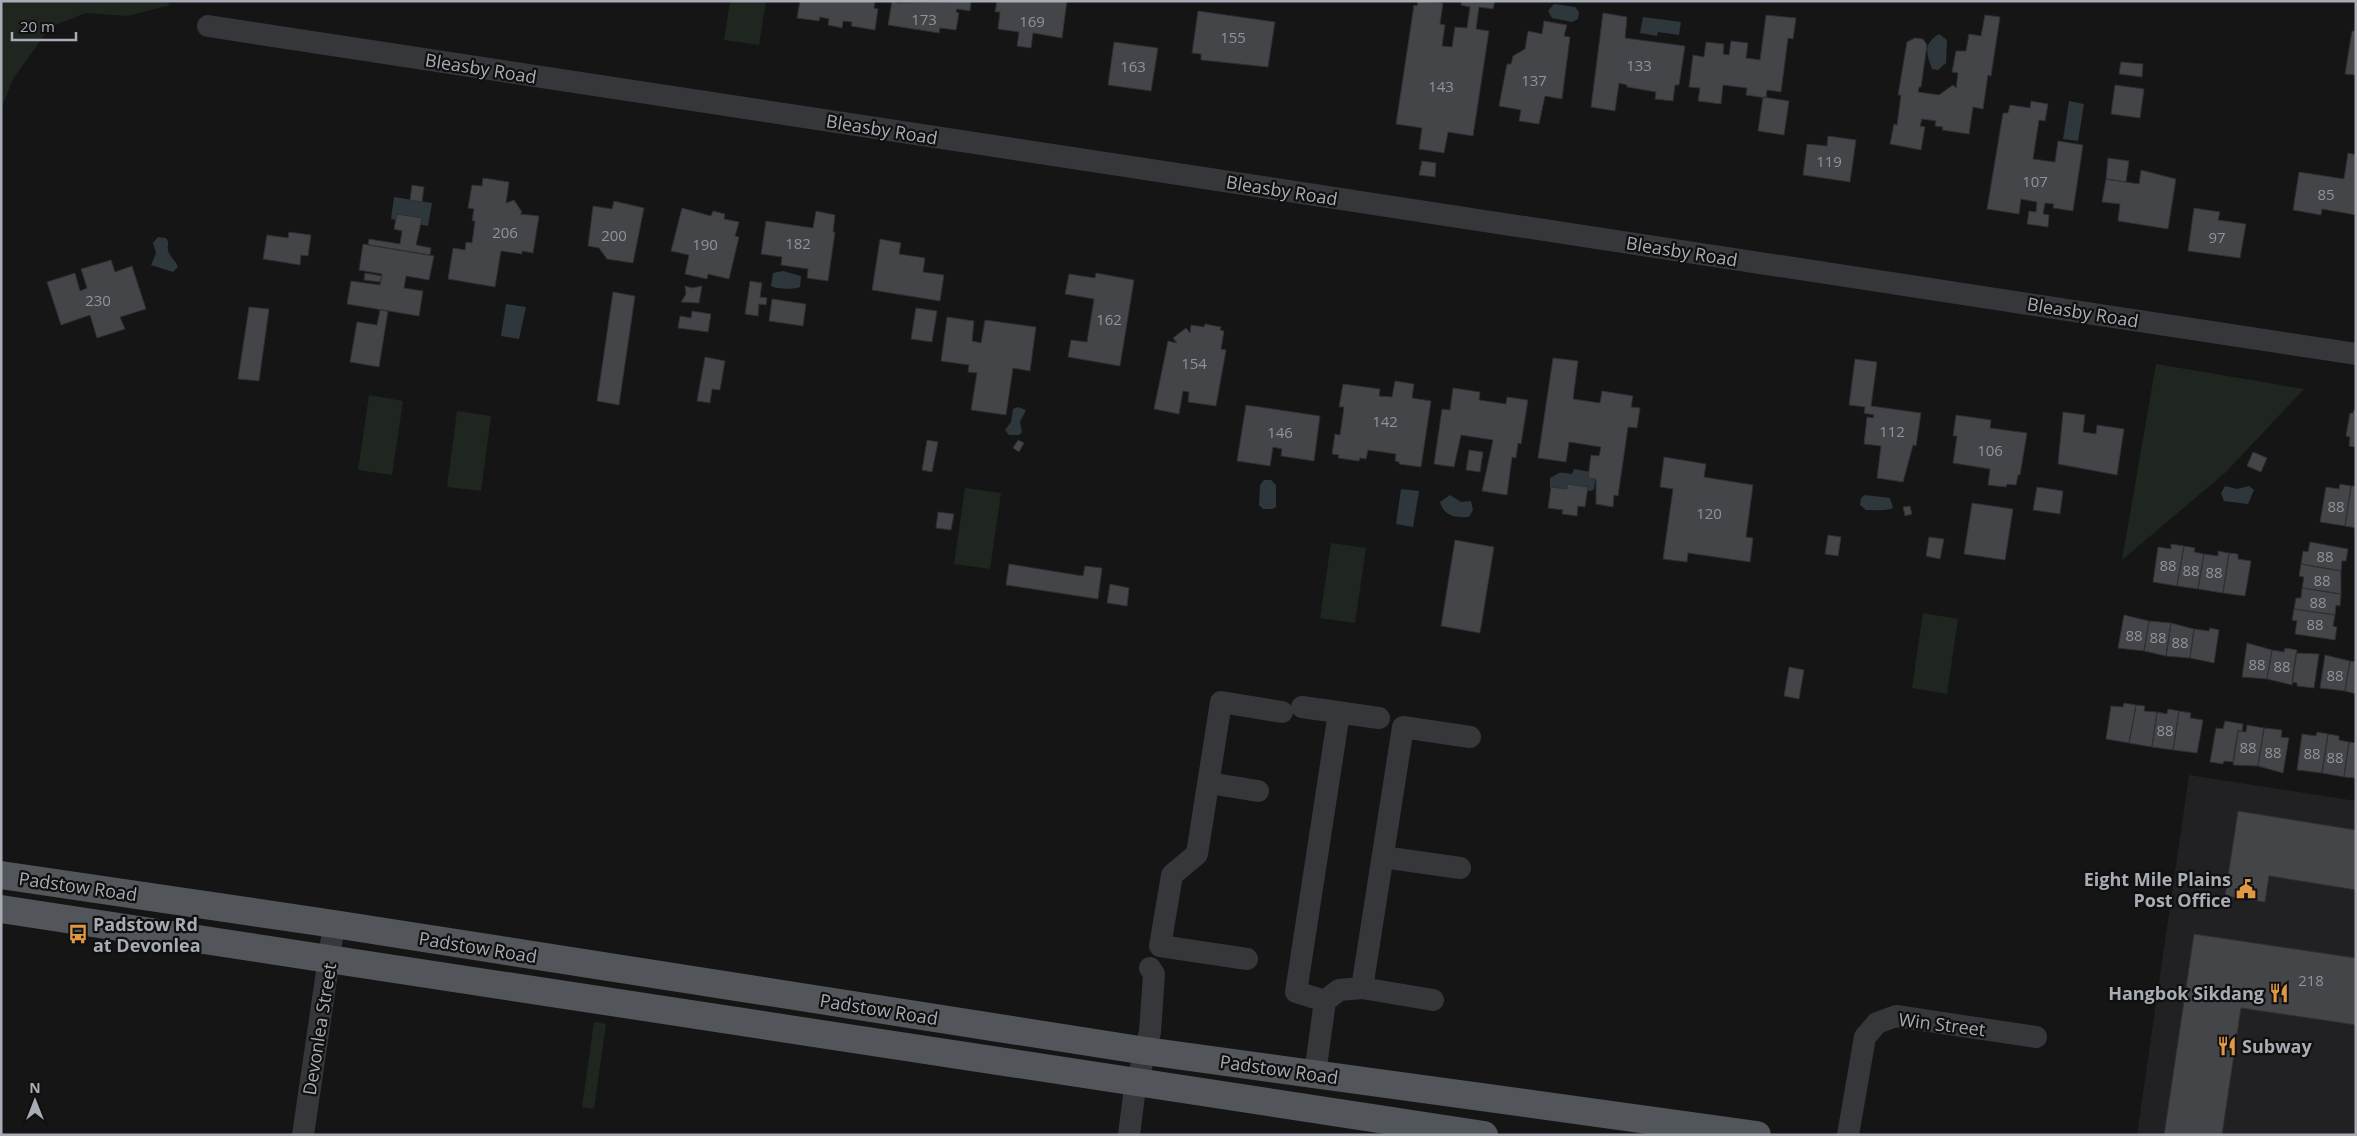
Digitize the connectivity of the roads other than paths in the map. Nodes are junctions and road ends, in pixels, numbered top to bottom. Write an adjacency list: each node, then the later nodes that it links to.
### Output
1 (208, 26): 2 (street, Bleasby Road)
2 (2356, 354)
3 (1339, 713): 4 (street); 6 (street); 18 (street)
4 (1379, 718)
5 (1470, 737): 8 (street)
6 (1209, 783): 7 (street); 14 (street)
7 (1258, 791)
8 (1383, 857): 9 (street); 16 (street)
9 (1460, 868)
10 (1, 875): 12 (main road, Padstow Road)
11 (1, 909): 13 (main road, Padstow Road)
12 (334, 924): 13 (street, Devonlea Street); 20 (main road, Padstow Road)
13 (329, 959): 22 (main road, Padstow Road); 23 (street, Devonlea Street)
14 (1246, 959)
15 (1150, 968): 20 (street)
16 (1362, 988): 17 (street); 18 (street)
17 (1433, 1000)
18 (1325, 1001): 21 (street)
19 (2036, 1037): 27 (street, Win Street)
20 (1146, 1051): 21 (main road, Padstow Road); 22 (street)
21 (1315, 1074): 26 (main road, Padstow Road)
22 (1137, 1082): 24 (street); 25 (main road, Padstow Road)
23 (303, 1135)
24 (1129, 1135)
25 (1484, 1135)
26 (1757, 1135)
27 (1848, 1135)

